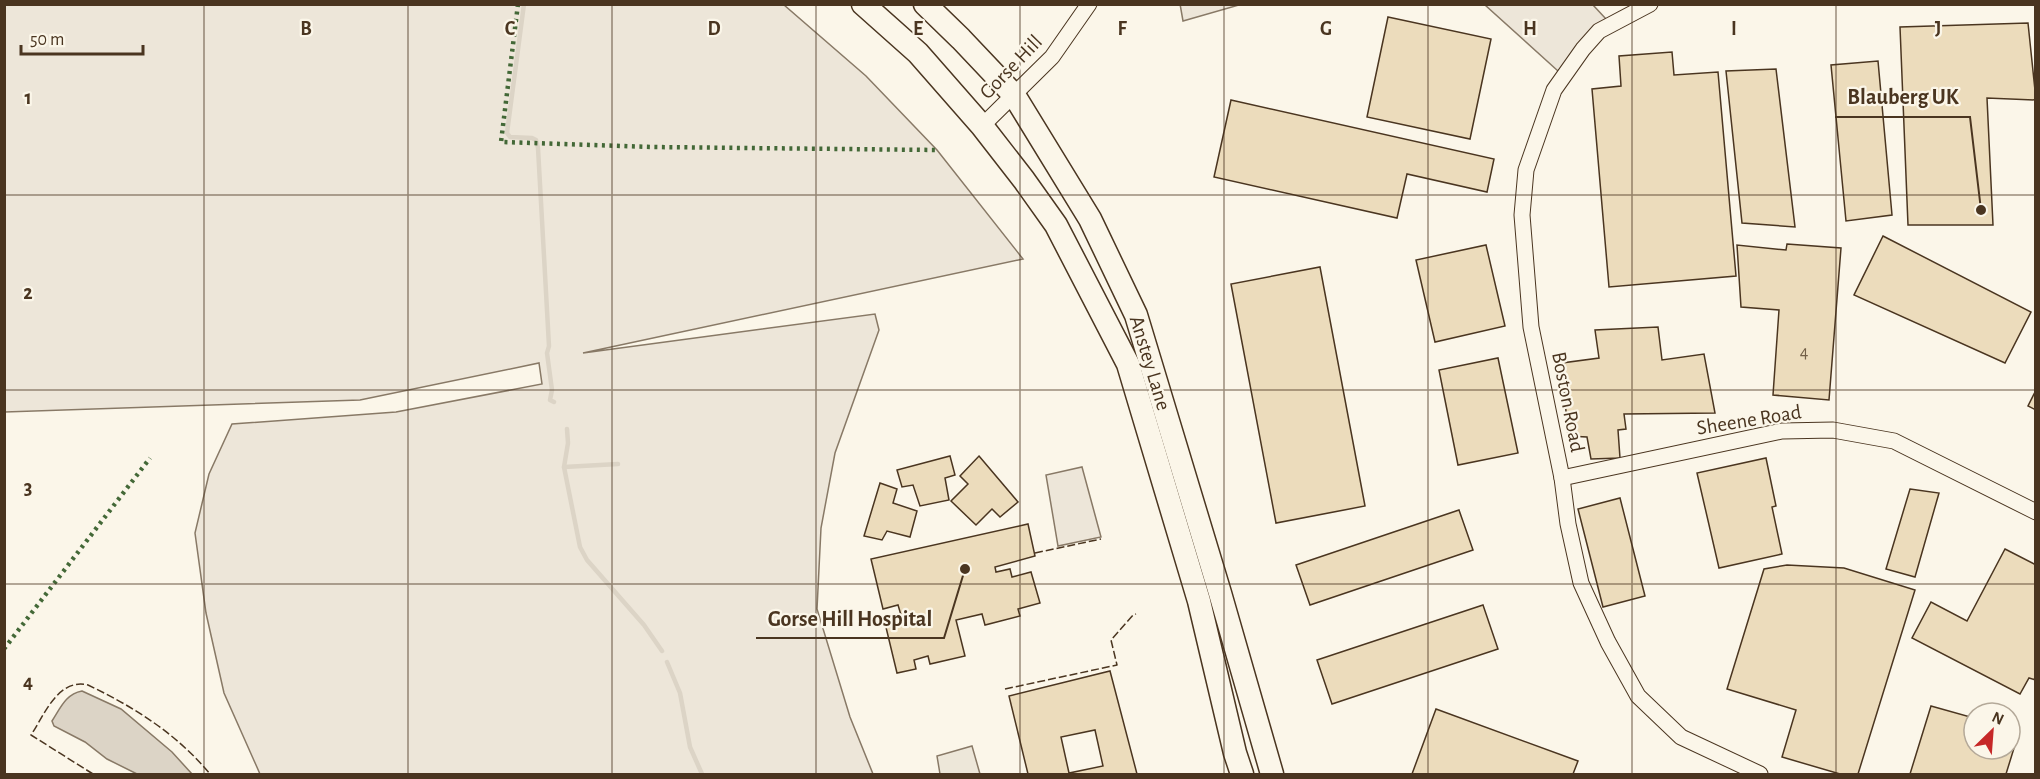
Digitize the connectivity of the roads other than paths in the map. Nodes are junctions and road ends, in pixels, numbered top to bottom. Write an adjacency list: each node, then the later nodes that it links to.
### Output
1 (863, 4): 6 (main road, Anstey Lane)
2 (925, 4): 5 (main road, Anstey Lane)
3 (1089, 4): 5 (street, Gorse Hill)
4 (1650, 4): 7 (street, Boston Road)
5 (1014, 95): 6 (street, Gorse Hill); 10 (main road, Anstey Lane)
6 (982, 126): 9 (main road, Anstey Lane)
7 (1562, 478): 8 (street, Sheene Road); 11 (street, Boston Road)
8 (2036, 512)
9 (1242, 774)
10 (1272, 774)
11 (1760, 774)

